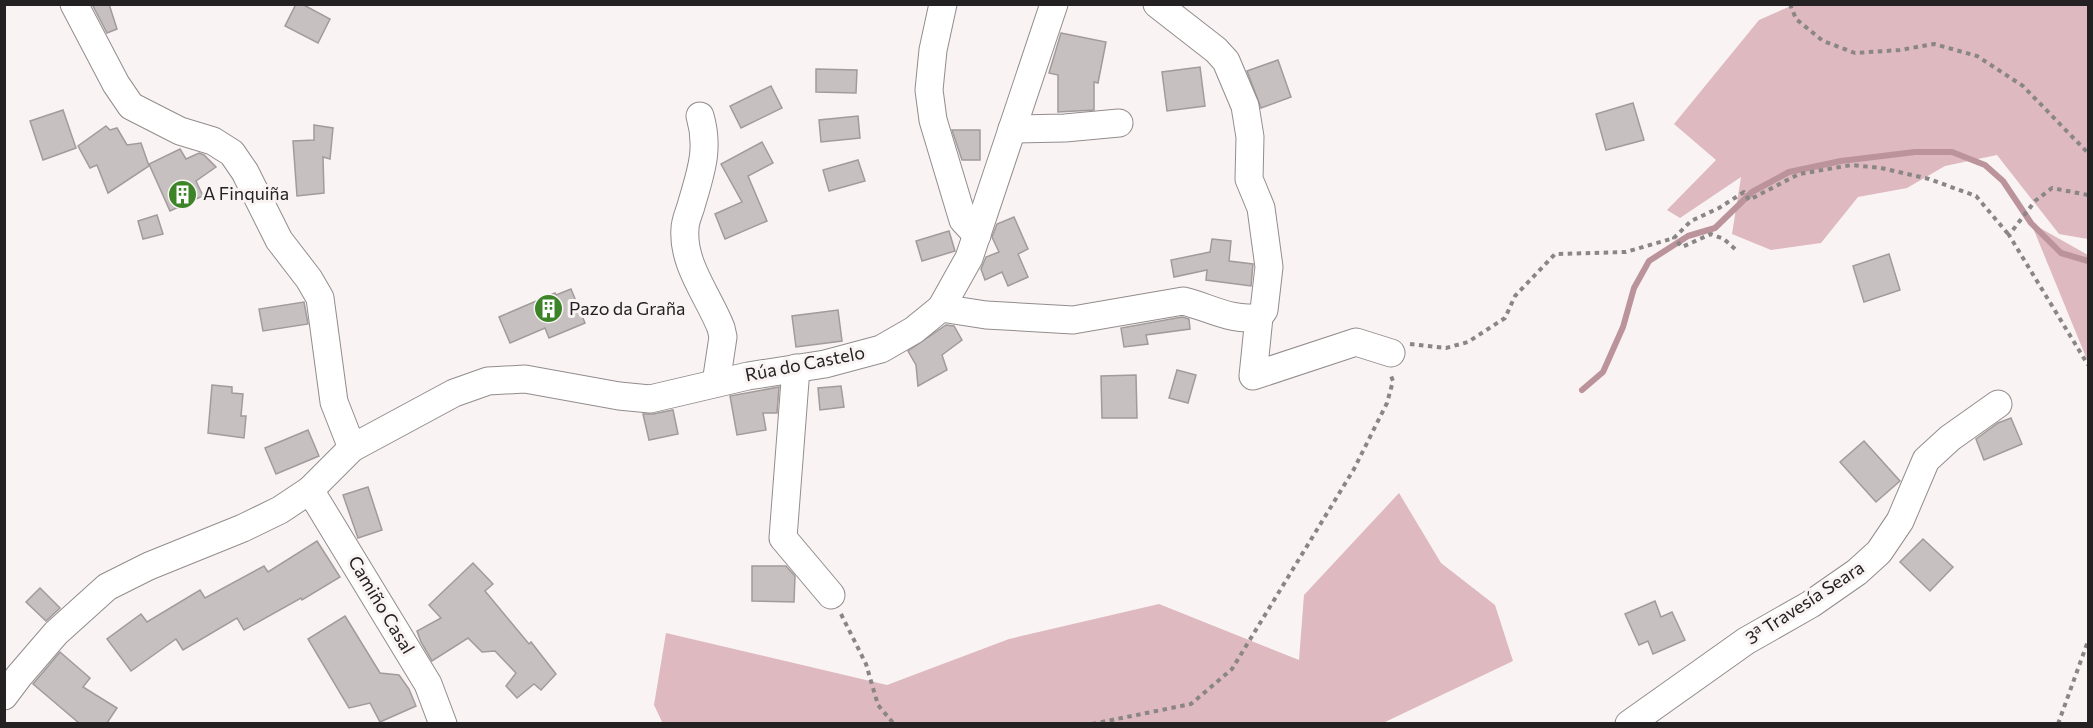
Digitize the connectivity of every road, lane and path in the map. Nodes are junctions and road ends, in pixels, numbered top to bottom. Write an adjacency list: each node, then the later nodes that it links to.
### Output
1 (74, 4): 22 (street)
2 (943, 4): 11 (street)
3 (1054, 4): 8 (street, Rúa do Castelo)
4 (1157, 4): 16 (street)
5 (1790, 4): 9 (path)
6 (700, 116): 20 (street)
7 (1119, 123): 8 (street)
8 (1012, 129): 11 (street, Rúa do Castelo)
9 (2088, 153)
10 (2088, 195): 12 (path)
11 (976, 235): 15 (street, Rúa do Castelo)
12 (2009, 235): 13 (path); 18 (path)
13 (1674, 238): 14 (path); 17 (path)
14 (1735, 249)
15 (941, 308): 16 (street); 19 (street, Rúa do Castelo)
16 (1259, 317): 17 (street)
17 (1390, 353): 29 (path)
18 (2088, 365)
19 (796, 369): 20 (street, Rúa do Castelo); 24 (street)
20 (716, 383): 22 (street, Rúa do Castelo)
21 (1998, 404): 30 (street, 3ª Travesía Seara)
22 (352, 448): 23 (street, Rúa do Castelo)
23 (310, 490): 26 (street, Rúa do Castelo); 27 (street, Camiño Casal)
24 (831, 595): 28 (path)
25 (2088, 641): 31 (path)
26 (4, 696)
27 (443, 723)
28 (894, 723)
29 (1092, 723)
30 (1629, 723)
31 (2058, 723)

